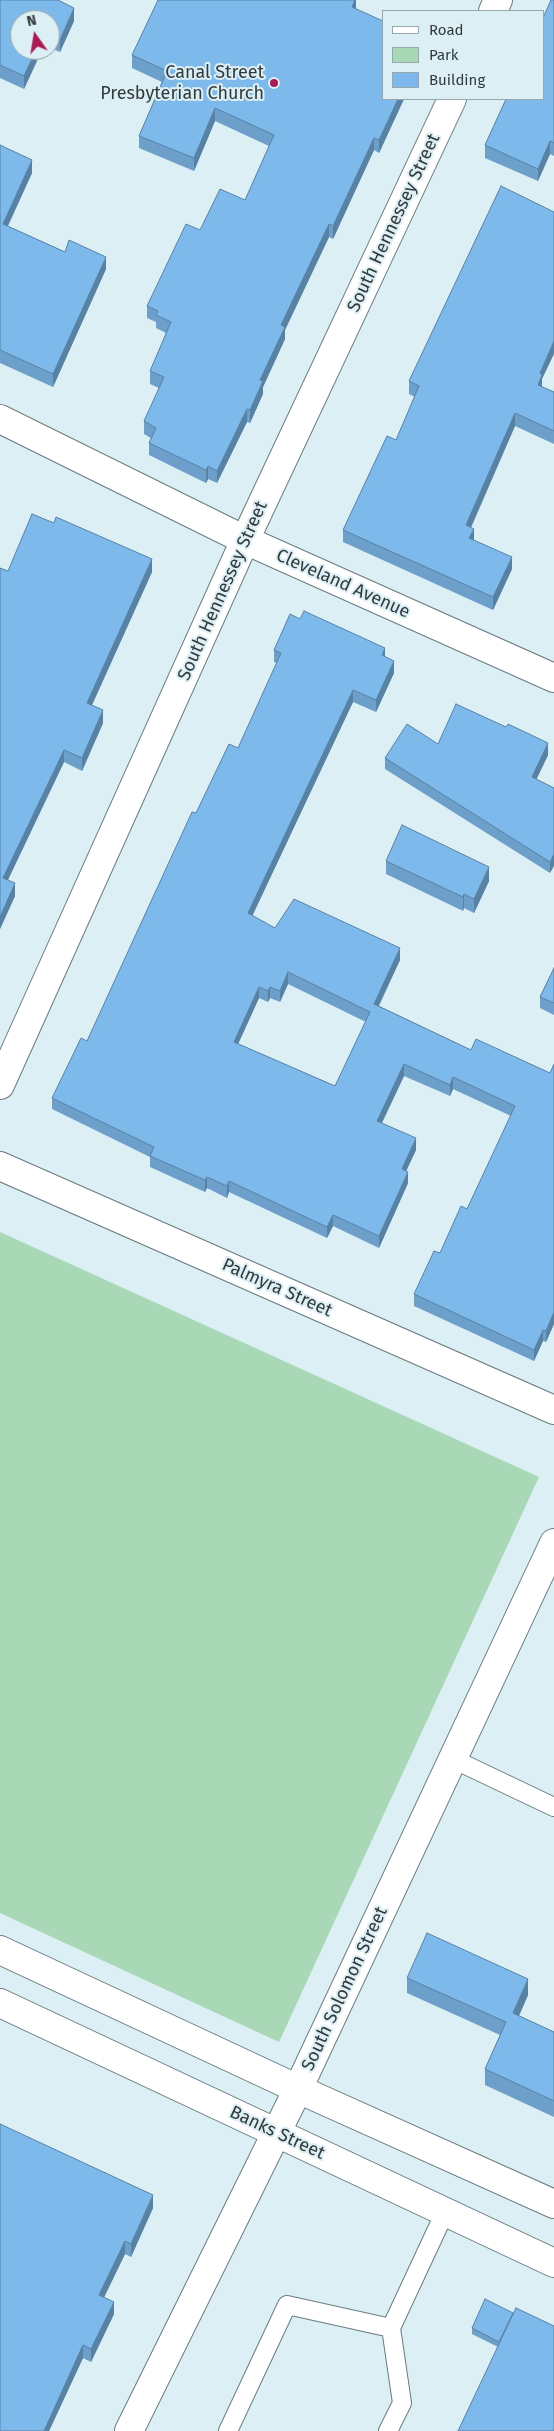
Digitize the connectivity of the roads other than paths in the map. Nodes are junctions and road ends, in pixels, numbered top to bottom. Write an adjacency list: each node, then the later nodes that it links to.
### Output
1 (452, 100): 3 (street, South Hennessey Street)
2 (0, 419): 3 (street, Cleveland Avenue)
3 (246, 540): 4 (street, Cleveland Avenue); 5 (street, South Hennessey Street)
4 (554, 678)
5 (0, 1085)
6 (0, 1166): 7 (street, Palmyra Street)
7 (554, 1410)
8 (554, 1543): 9 (street, South Solomon Street)
9 (453, 1759): 10 (lane); 13 (street, South Solomon Street)
10 (554, 1807)
11 (0, 1950): 13 (street)
12 (0, 2003): 14 (street, Banks Street)
13 (298, 2089): 14 (street, South Solomon Street); 15 (street)
14 (276, 2133): 16 (street, Banks Street); 19 (street, South Solomon Street)
15 (554, 2204)
16 (445, 2212): 17 (street, Banks Street); 18 (lane)
17 (554, 2263)
18 (391, 2328): 20 (lane); 21 (lane)
19 (129, 2431)
20 (228, 2431)
21 (388, 2431)

